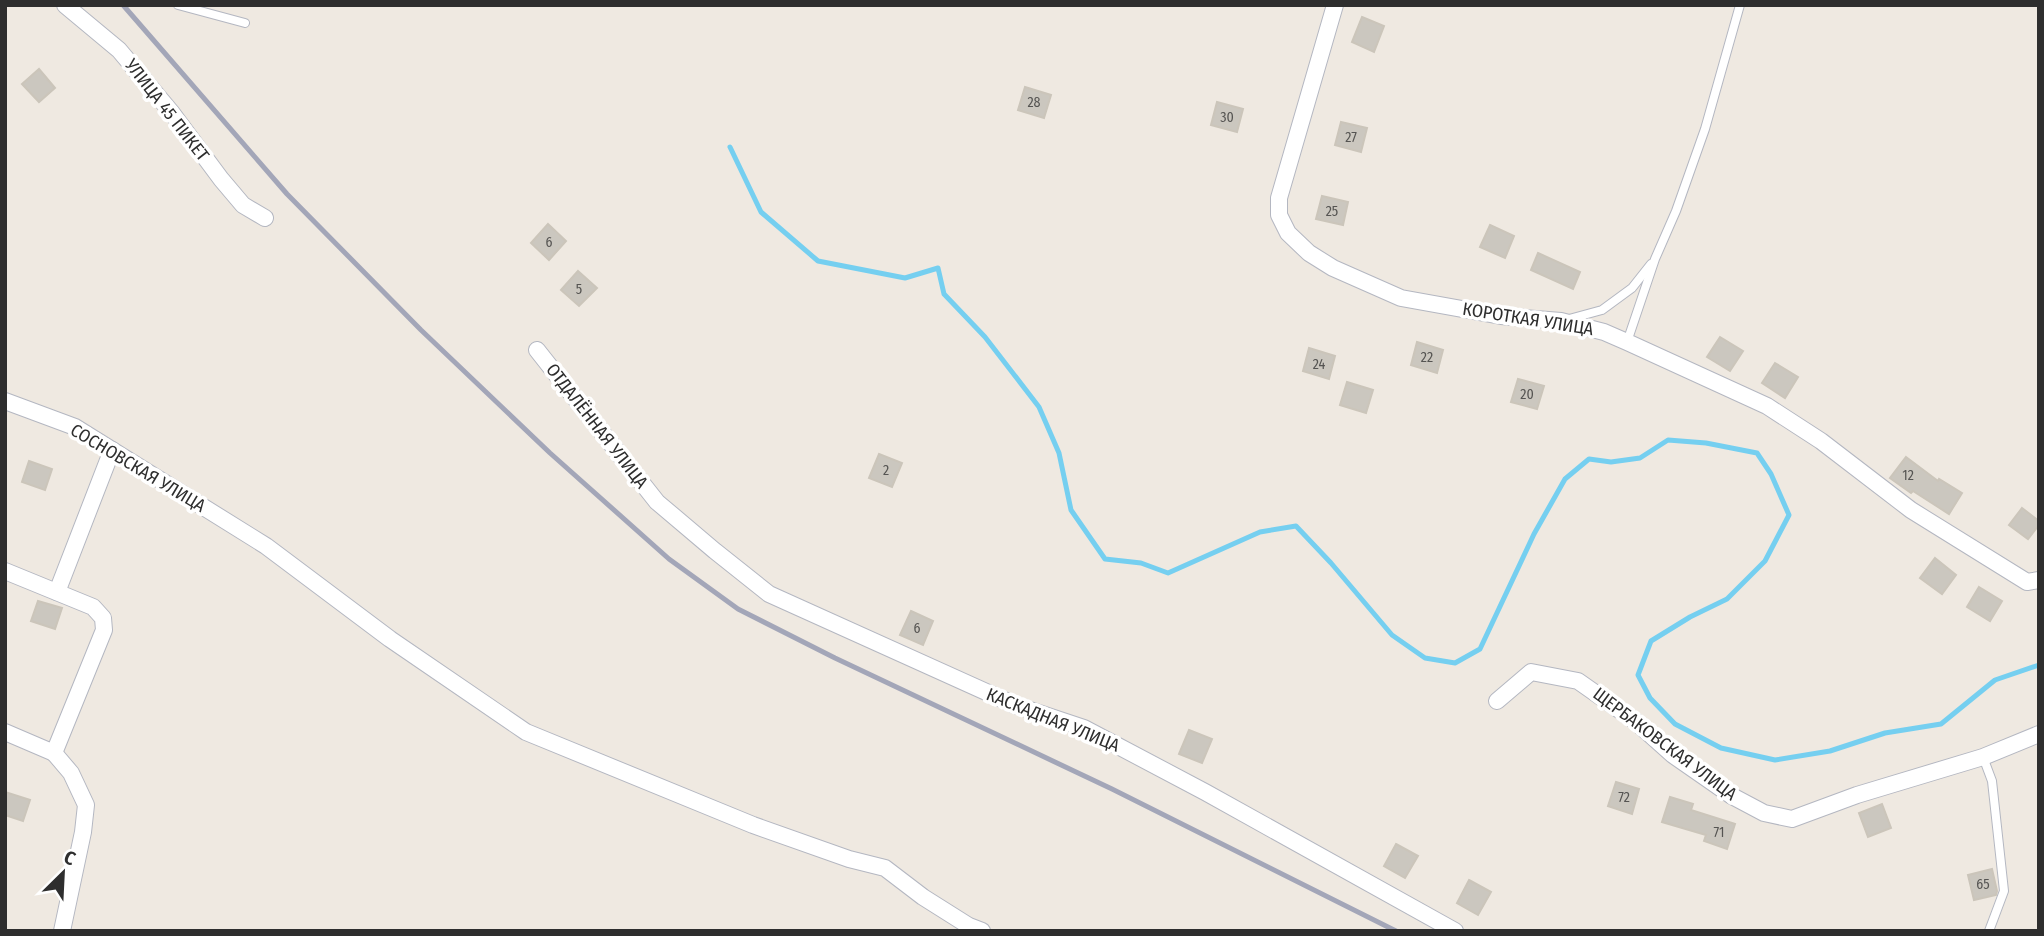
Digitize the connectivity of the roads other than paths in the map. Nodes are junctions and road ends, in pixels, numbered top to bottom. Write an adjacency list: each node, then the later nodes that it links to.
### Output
1 (65, 5): 6 (street, УЛИЦА 45 ПИКЕТ)
2 (178, 5): 5 (lane)
3 (1335, 5): 8 (street, КОРОТКАЯ УЛИЦА)
4 (1740, 5): 7 (lane)
5 (246, 23)
6 (265, 218)
7 (1655, 259): 8 (lane); 9 (lane)
8 (1561, 321): 9 (street, КОРОТКАЯ УЛИЦА)
9 (1627, 342): 15 (street, КОРОТКАЯ УЛИЦА)
10 (537, 350): 13 (street, ОТДАЛЁННАЯ УЛИЦА)
11 (5, 401): 12 (street, СОСНОВСКАЯ УЛИЦА)
12 (111, 450): 16 (street); 23 (street, СОСНОВСКАЯ УЛИЦА)
13 (657, 502): 24 (street, КАСКАДНАЯ УЛИЦА)
14 (5, 571): 16 (street)
15 (2039, 580)
16 (57, 592): 20 (street)
17 (1497, 701): 21 (street, ЩЕРБАКОВСКАЯ УЛИЦА)
18 (5, 732): 20 (street)
19 (2039, 734): 21 (street, ЩЕРБАКОВСКАЯ УЛИЦА)
20 (54, 753): 22 (street)
21 (1983, 757): 25 (lane)
22 (62, 931)
23 (982, 931)
24 (1455, 931)
25 (1989, 931)

